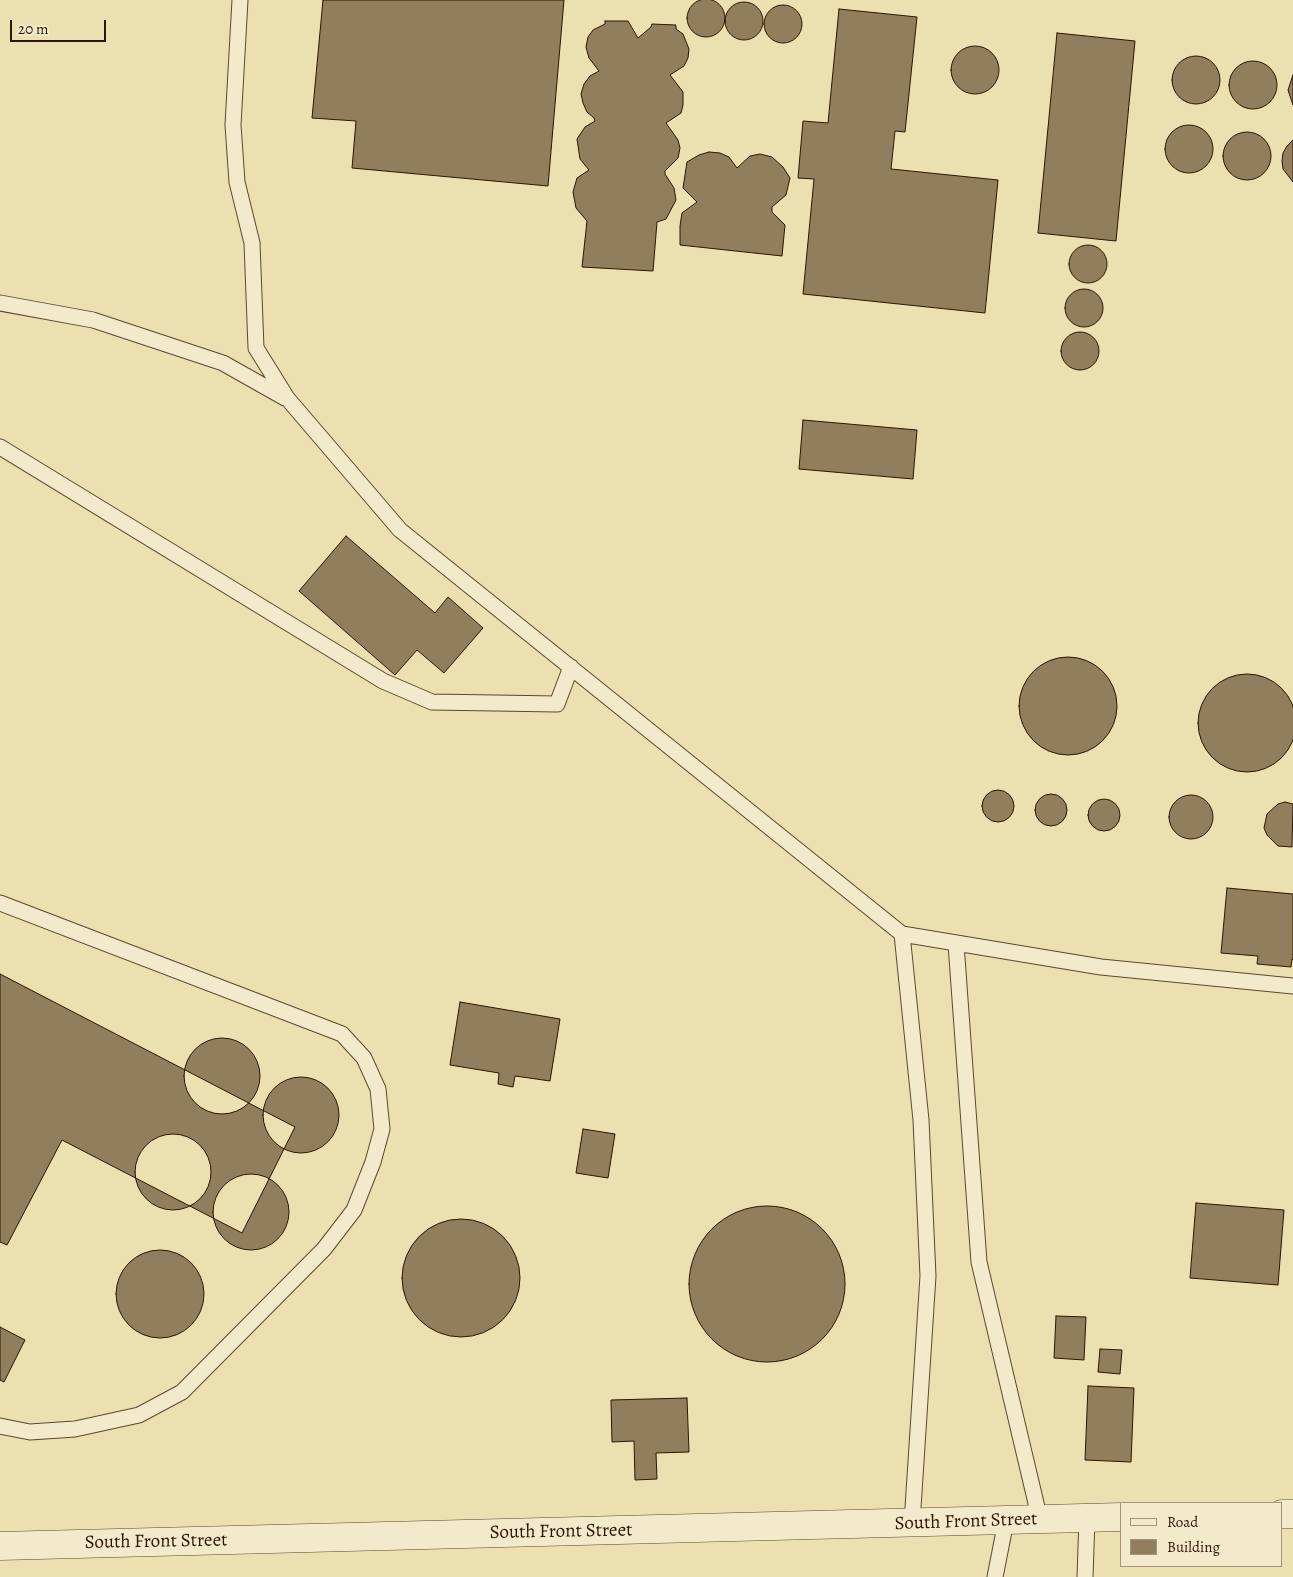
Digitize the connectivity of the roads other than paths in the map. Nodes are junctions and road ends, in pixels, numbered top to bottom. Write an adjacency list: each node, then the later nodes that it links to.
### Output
1 (240, 0): 3 (lane)
2 (0, 303): 3 (lane)
3 (287, 398): 5 (lane)
4 (0, 447): 5 (lane)
5 (571, 667): 7 (lane)
6 (0, 902): 10 (lane)
7 (902, 934): 8 (lane); 15 (lane)
8 (956, 944): 9 (lane); 13 (lane)
9 (1293, 986)
10 (0, 1426)
11 (1120, 1517): 12 (street, South Front Street)
12 (1087, 1518): 13 (street, South Front Street); 18 (lane)
13 (1040, 1520): 14 (street, South Front Street)
14 (1006, 1521): 15 (street, South Front Street); 17 (lane)
15 (912, 1523): 16 (street, South Front Street)
16 (0, 1546)
17 (995, 1577)
18 (1085, 1577)

